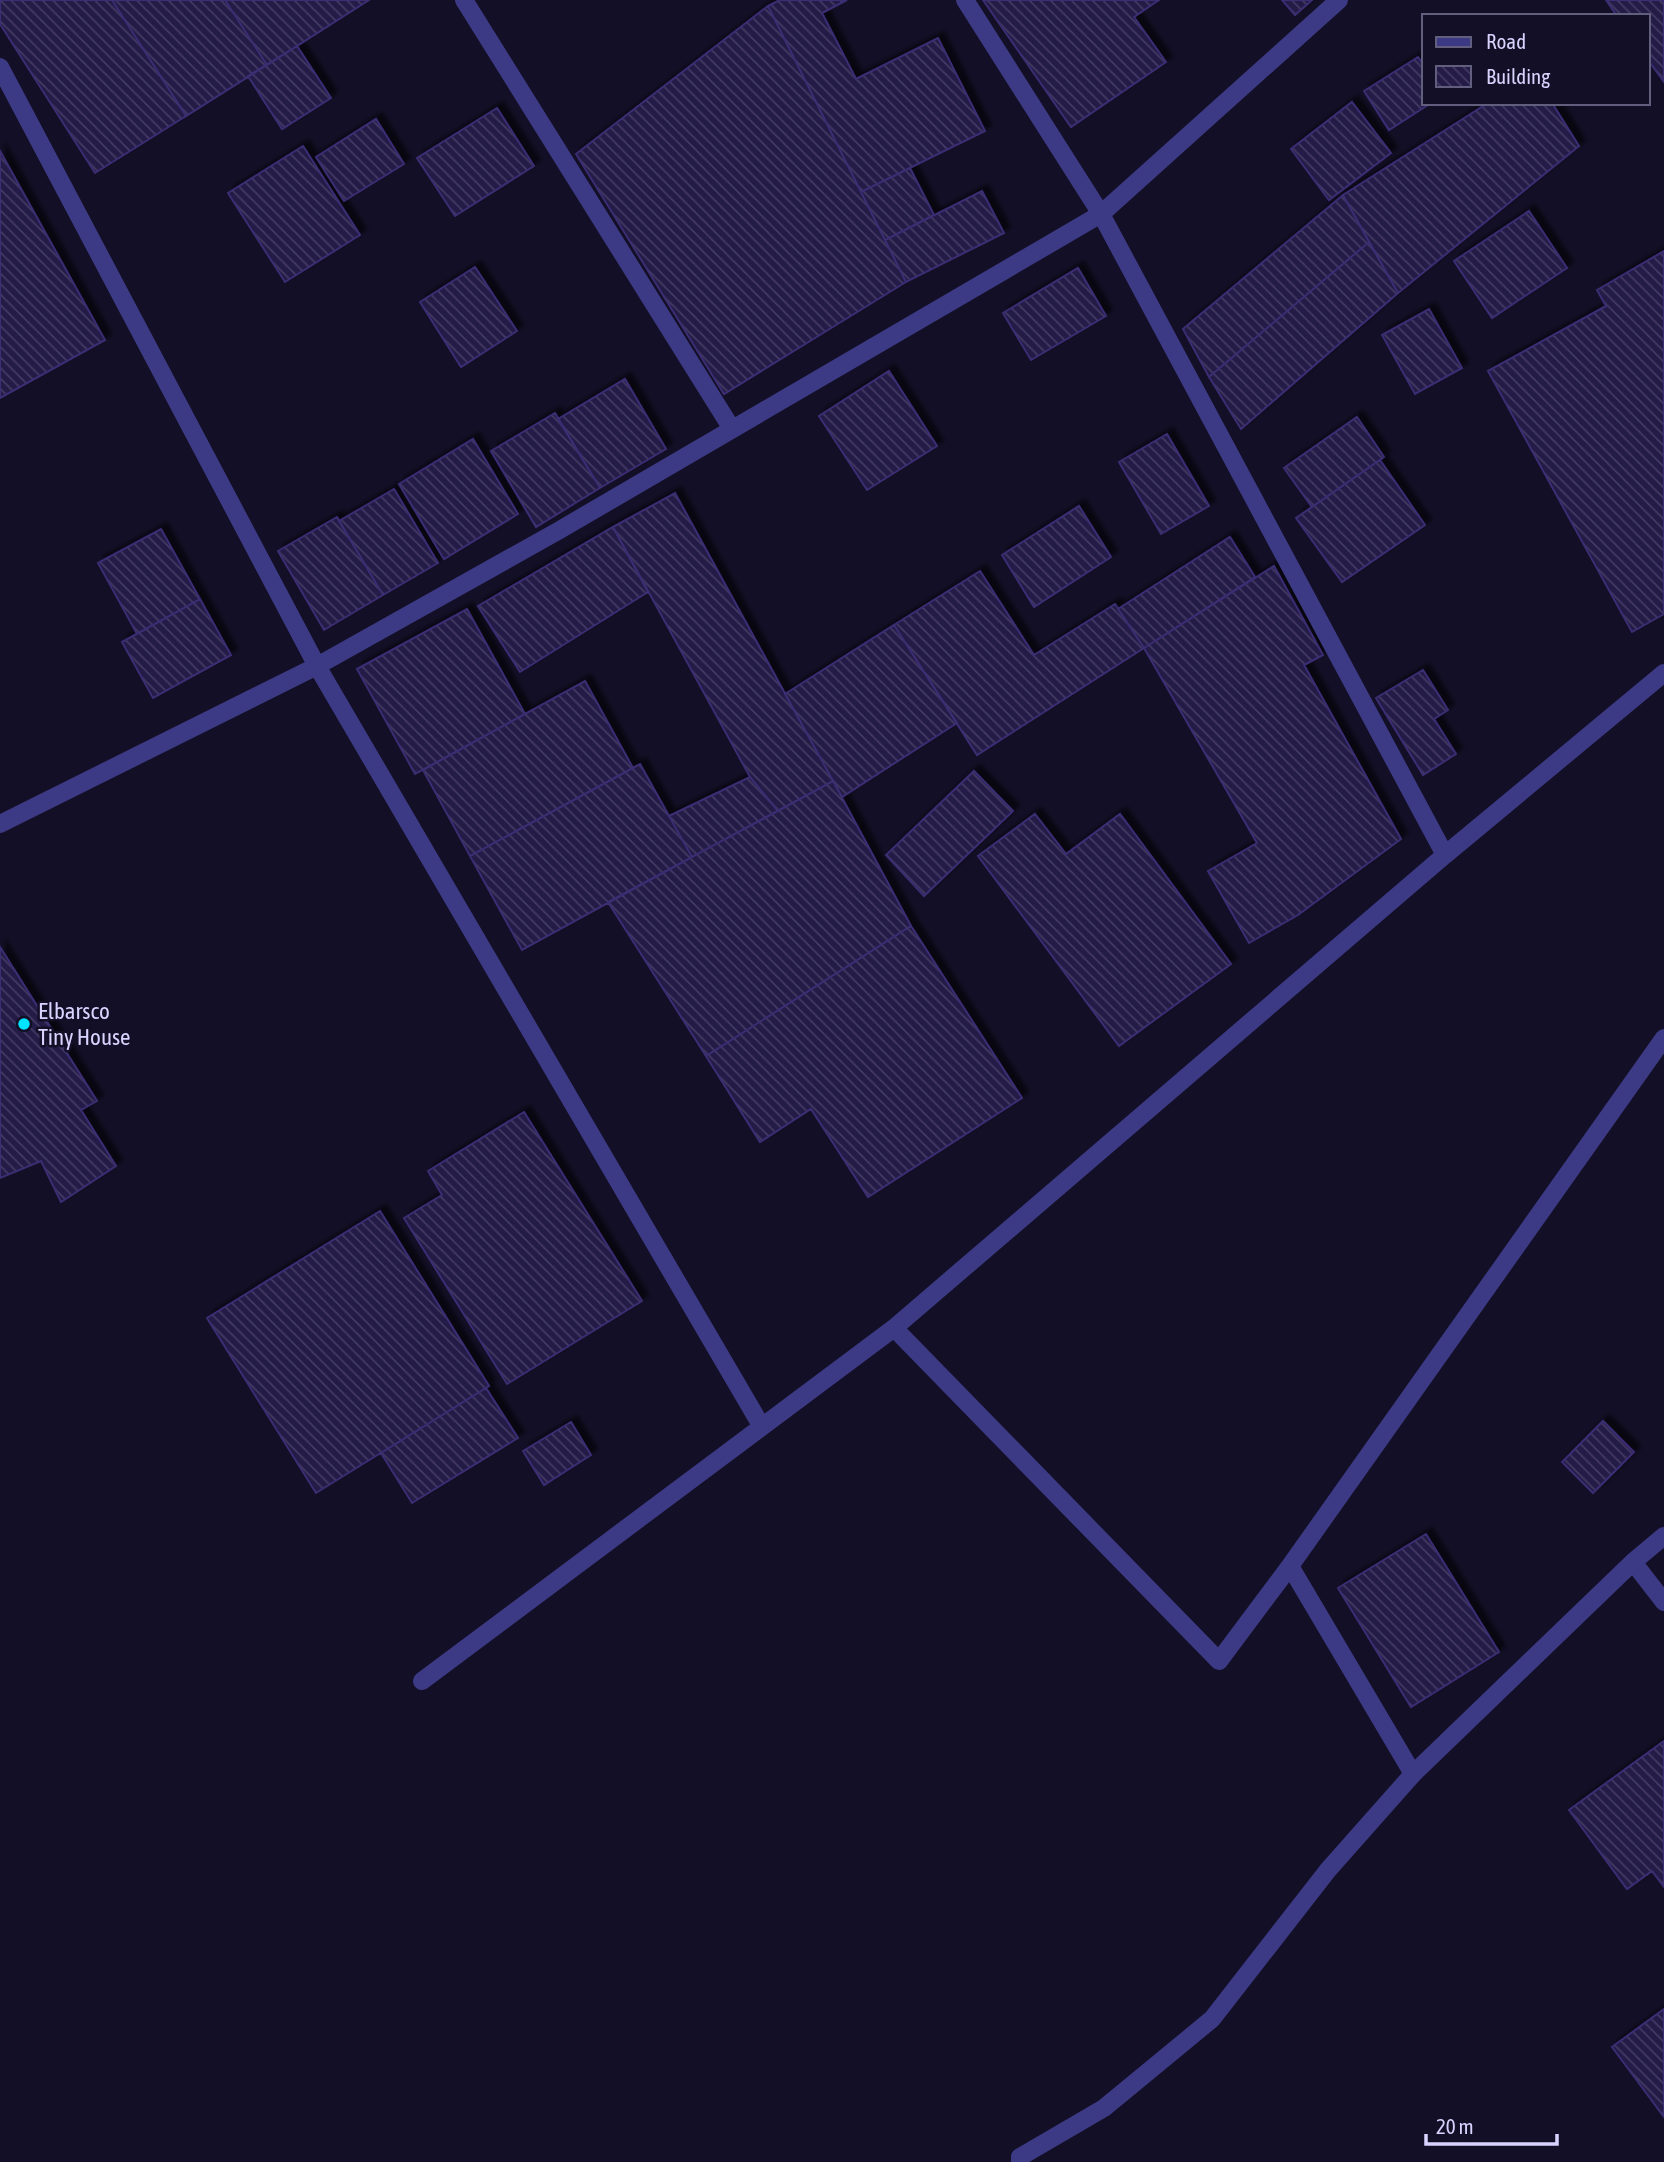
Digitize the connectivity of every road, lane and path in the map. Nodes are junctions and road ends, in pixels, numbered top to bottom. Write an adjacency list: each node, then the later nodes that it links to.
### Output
1 (464, 0): 6 (street)
2 (965, 0): 5 (street)
3 (1339, 0): 5 (street)
4 (0, 67): 7 (street)
5 (1101, 214): 6 (street); 10 (street)
6 (732, 429): 7 (street)
7 (317, 666): 9 (street); 13 (street)
8 (1664, 673): 10 (street)
9 (0, 824)
10 (1445, 855): 12 (street)
11 (1664, 1038): 16 (street)
12 (894, 1328): 13 (street); 16 (street)
13 (762, 1427): 18 (street)
14 (1664, 1536): 15 (street)
15 (1633, 1562): 17 (street); 19 (street)
16 (1290, 1566): 19 (street)
17 (1664, 1602)
18 (422, 1681)
19 (1413, 1774): 20 (street)
20 (1020, 2162)

